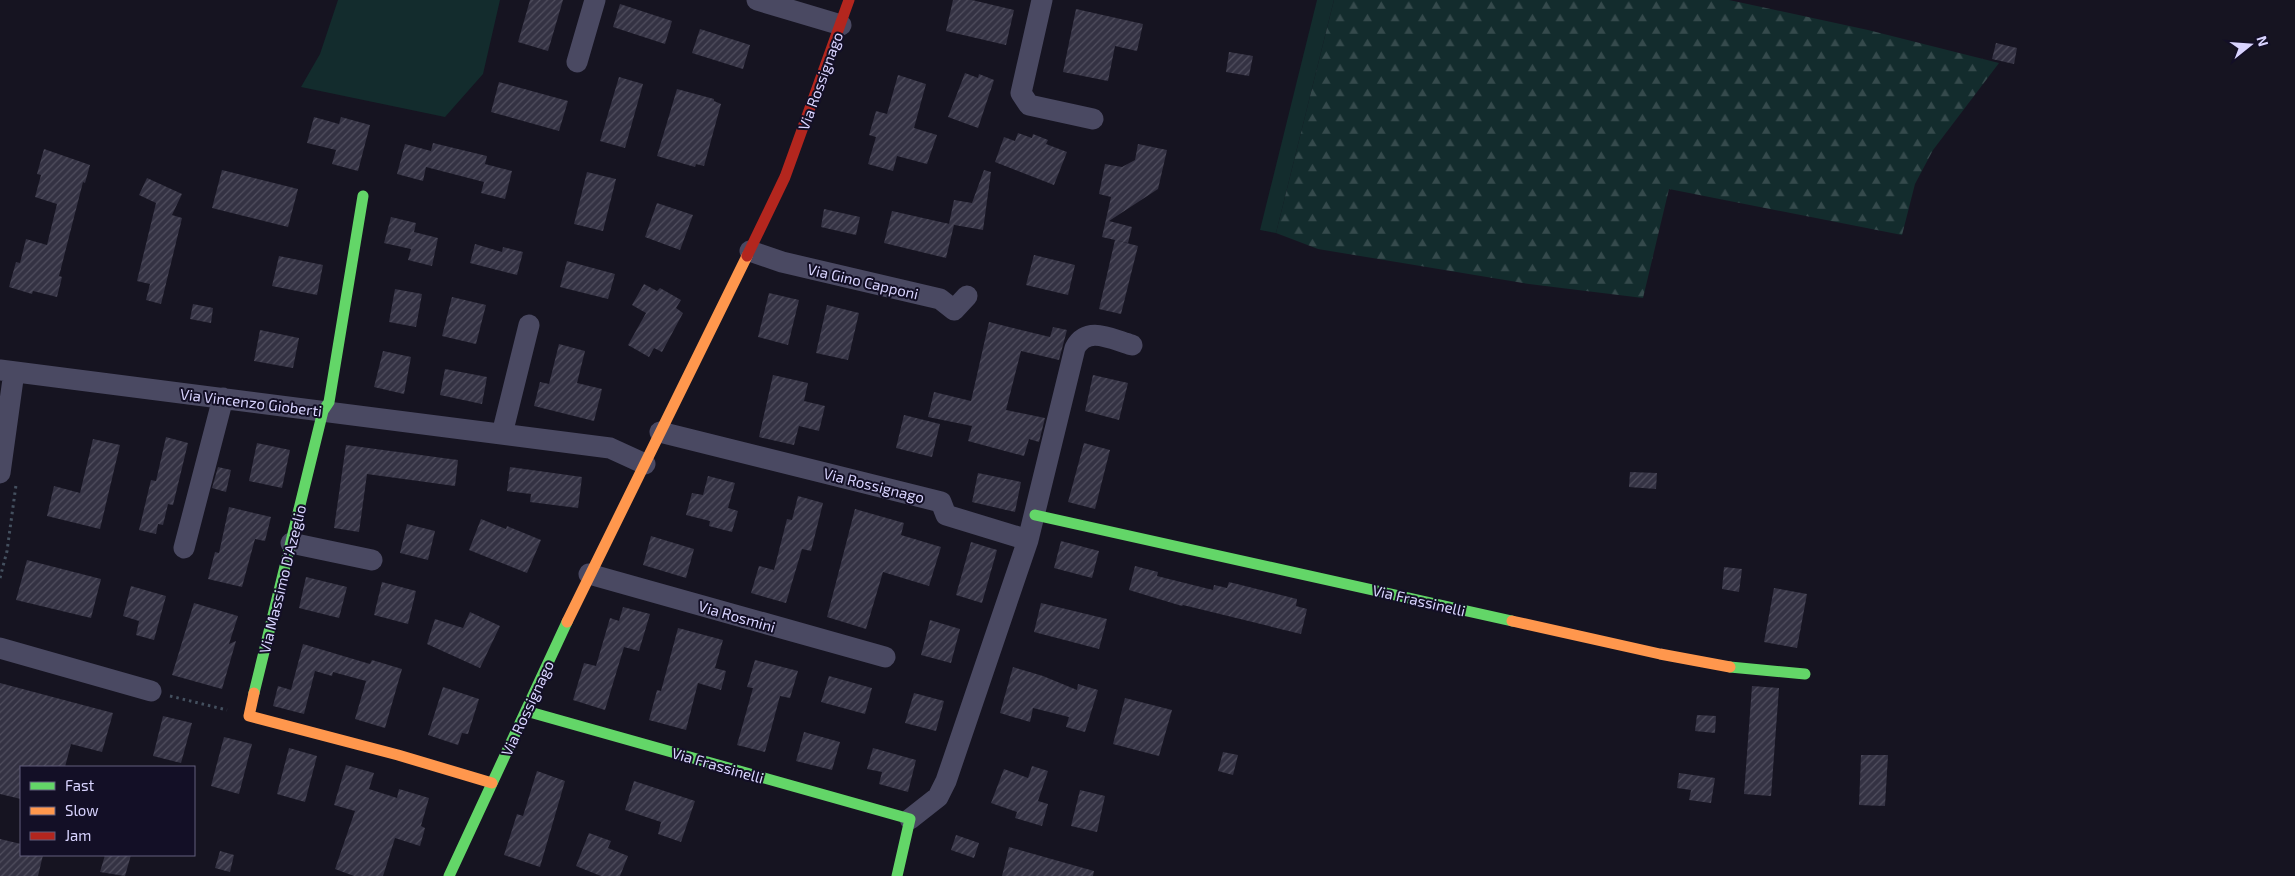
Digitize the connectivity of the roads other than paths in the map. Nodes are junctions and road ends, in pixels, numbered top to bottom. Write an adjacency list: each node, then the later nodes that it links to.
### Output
1 (595, 0): 6 (street)
2 (757, 0): 5 (street)
3 (849, 0): 5 (street, Via Rossignago)
4 (1042, 0): 7 (street)
5 (841, 25): 9 (street, Via Rossignago)
6 (577, 62)
7 (1092, 119)
8 (363, 196): 15 (street, Via Massimo D'Azeglio)
9 (750, 251): 10 (street, Via Gino Capponi); 16 (street, Via Rossignago)
10 (967, 296)
11 (529, 325): 17 (street)
12 (1132, 345): 20 (street)
13 (7, 371): 14 (street, Via Vincenzo Gioberti); 19 (street)
14 (223, 398): 15 (street, Via Vincenzo Gioberti); 23 (street)
15 (323, 411): 17 (street, Via Vincenzo Gioberti); 22 (street, Via Massimo D'Azeglio)
16 (660, 432): 18 (street, Via Rossignago); 21 (street, Via Rossignago)
17 (502, 434): 18 (street, Via Vincenzo Gioberti)
18 (644, 464): 25 (street, Via Rossignago)
19 (8, 476)
20 (1035, 514): 21 (street); 28 (street, Via Frassinelli)
21 (1028, 540): 32 (street)
22 (291, 543): 24 (street); 31 (street, Via Massimo D'Azeglio)
23 (184, 548)
24 (372, 560)
25 (589, 574): 27 (street, Via Rosmini); 30 (street, Via Rossignago)
26 (0, 648): 29 (street)
27 (885, 657)
28 (1805, 674)
29 (151, 691)
30 (526, 711): 31 (street, Via Rossignago); 32 (street, Via Frassinelli)
31 (492, 783): 33 (street, Via Rossignago)
32 (910, 819): 34 (street)
33 (449, 876)
34 (897, 876)

